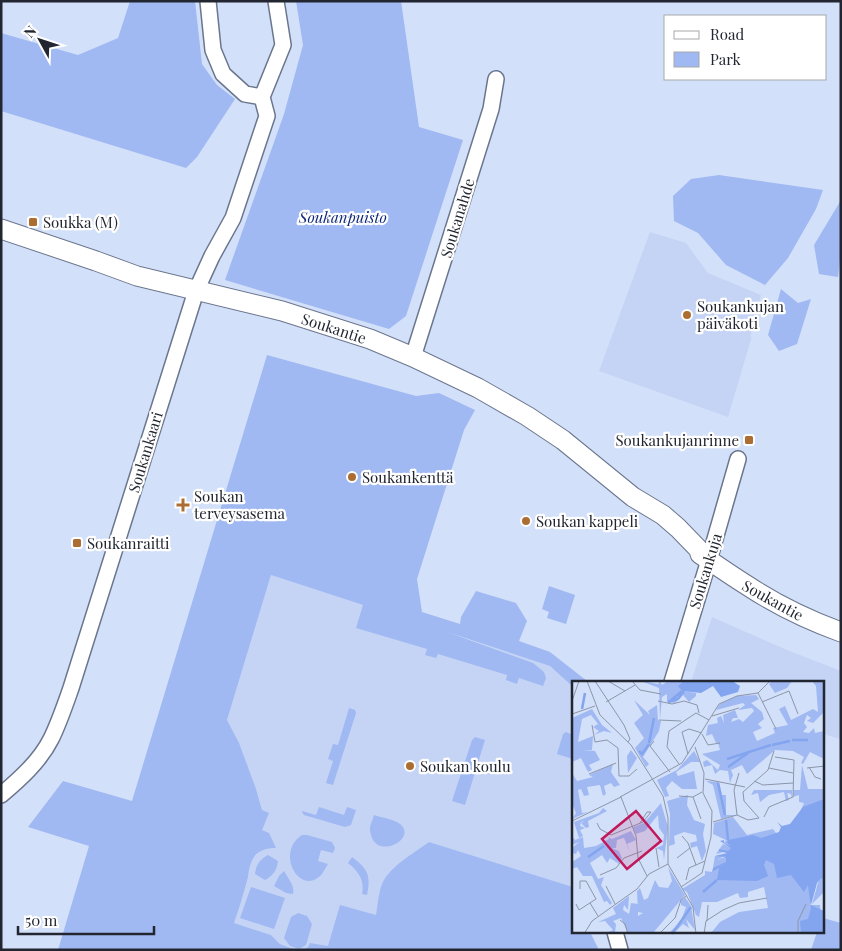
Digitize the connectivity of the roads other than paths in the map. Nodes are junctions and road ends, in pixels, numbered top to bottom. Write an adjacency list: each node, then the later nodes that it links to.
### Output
1 (208, 1): 4 (street)
2 (276, 1): 4 (street, Soukankaari)
3 (496, 79): 7 (street, Soukanahde)
4 (262, 97): 6 (street, Soukankaari)
5 (1, 229): 6 (street, Soukantie)
6 (196, 291): 7 (street, Soukantie); 12 (street, Soukankaari)
7 (413, 357): 9 (street, Soukantie)
8 (738, 459): 9 (street, Soukankuja)
9 (709, 560): 10 (street, Soukantie); 11 (street, Soukankuja)
10 (841, 632)
11 (672, 681)
12 (1, 794)
13 (616, 934): 14 (street)
14 (620, 950)

